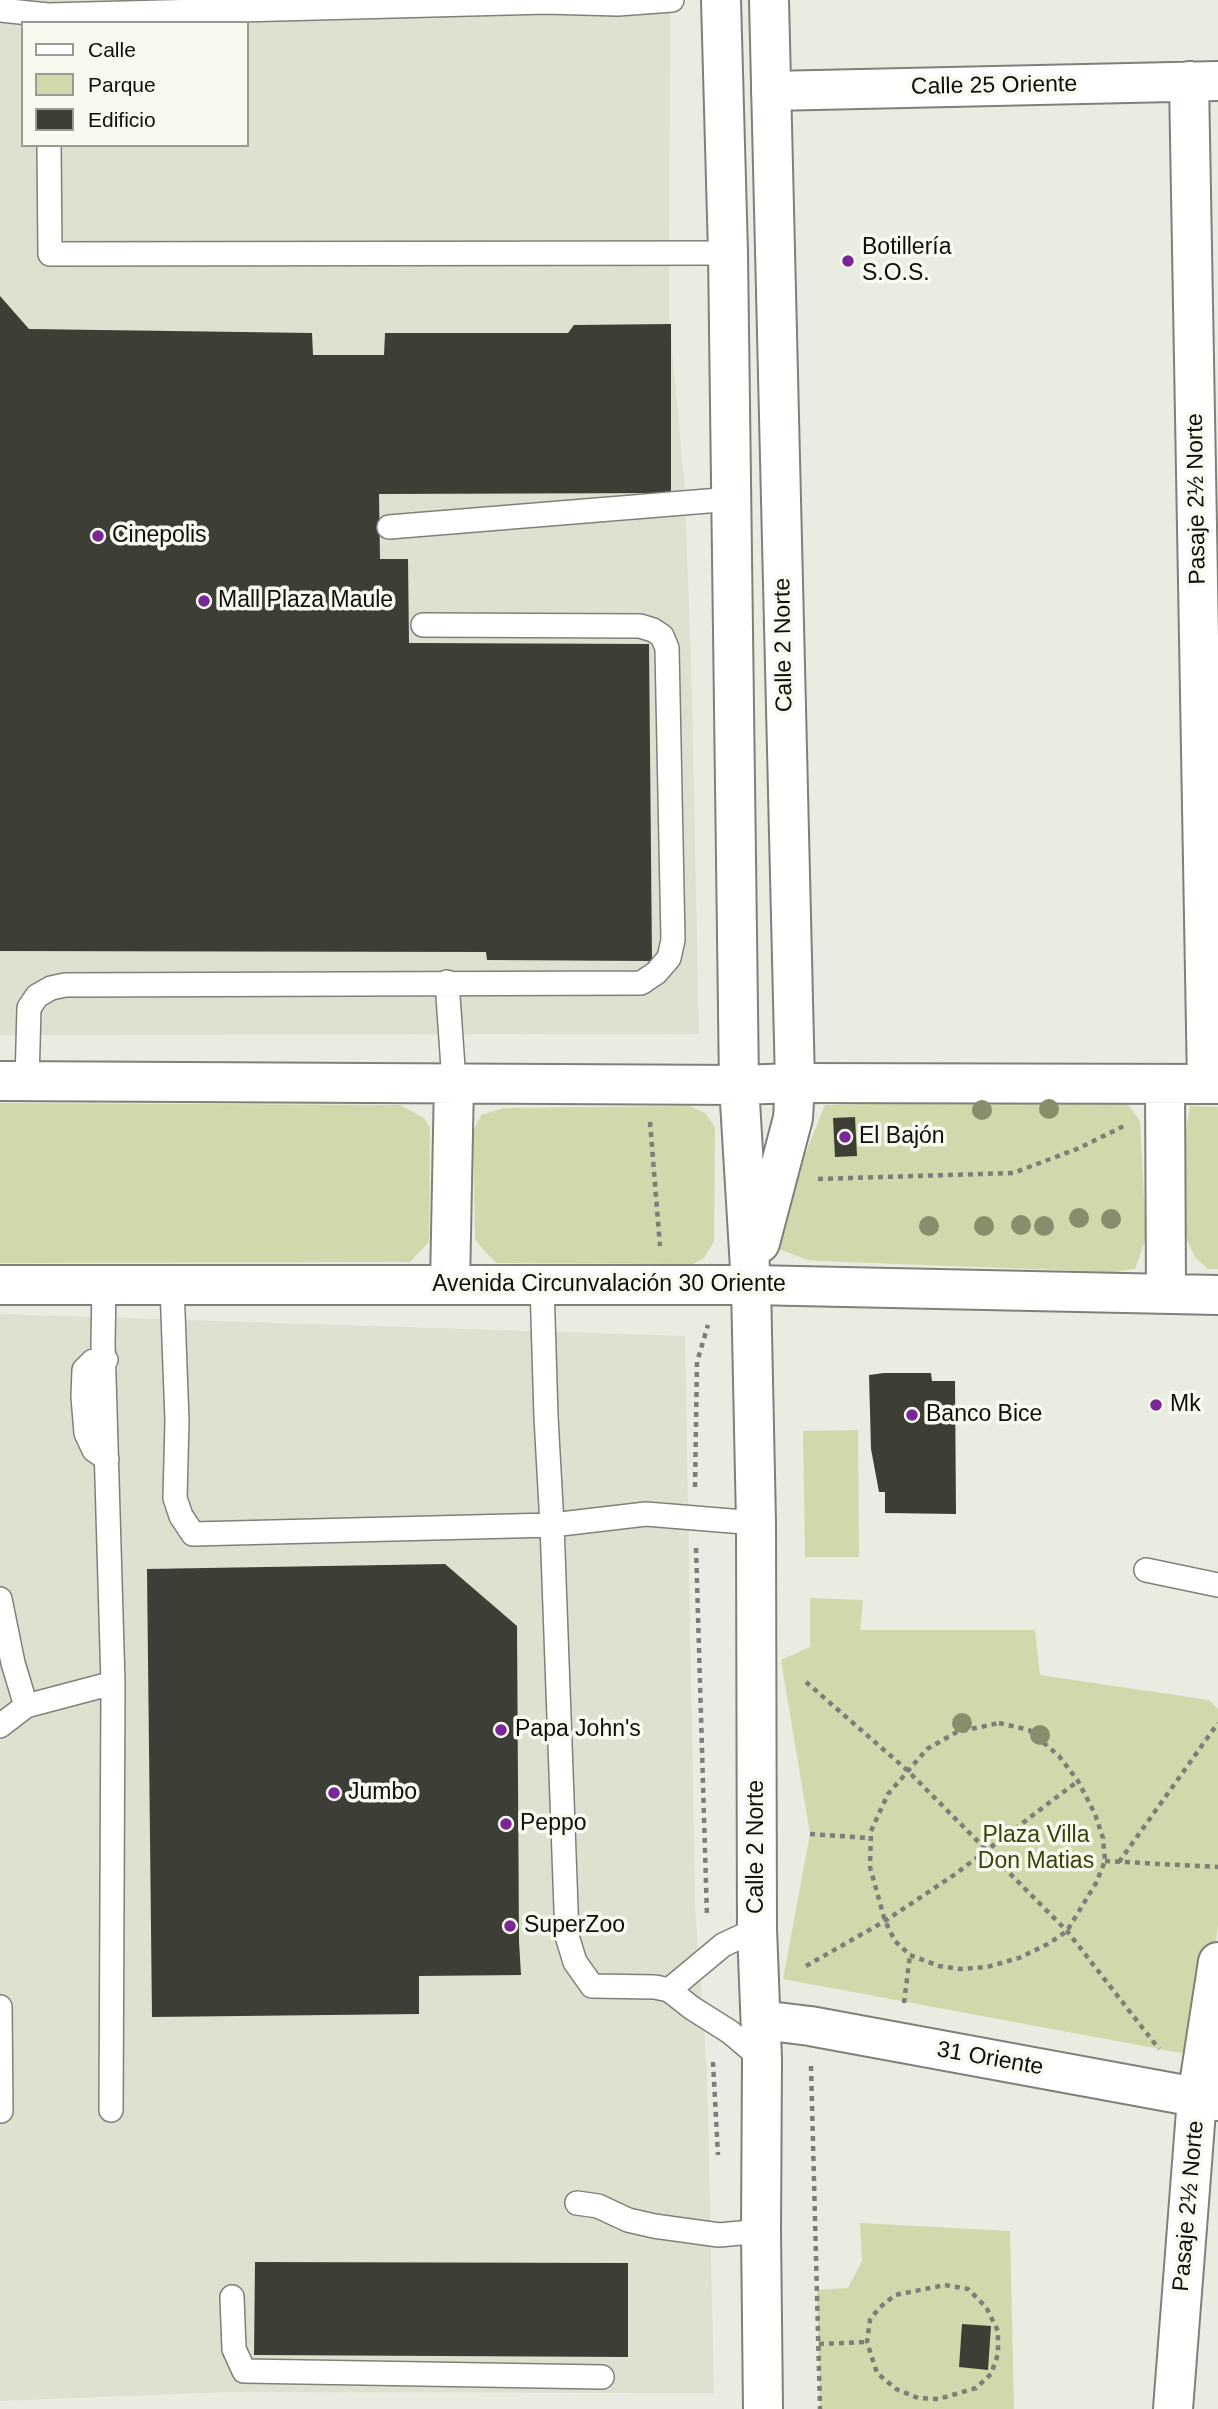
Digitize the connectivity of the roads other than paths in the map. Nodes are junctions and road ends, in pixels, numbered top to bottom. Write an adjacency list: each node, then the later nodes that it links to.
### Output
1 (672, 0): 5 (lane)
2 (722, 0): 9 (main road, Calle 2 Norte)
3 (769, 0): 7 (main road, Calle 2 Norte)
4 (0, 10): 5 (lane)
5 (48, 19)
6 (1204, 81): 7 (main road, Calle 25 Oriente); 18 (main road, Pasaje 2½ Norte)
7 (771, 91): 16 (main road, Calle 2 Norte)
8 (49, 147): 9 (lane)
9 (728, 253): 10 (main road, Calle 2 Norte)
10 (732, 499): 11 (lane); 19 (main road, Calle 2 Norte)
11 (389, 527)
12 (423, 625): 13 (lane)
13 (447, 982): 14 (lane); 15 (lane)
14 (13, 1081): 15 (main road)
15 (454, 1082): 19 (main road); 20 (main road)
16 (795, 1083): 17 (main road); 19 (main road); 22 (main road, Calle 2 Norte)
17 (1148, 1084): 18 (main road); 26 (main road)
18 (1213, 1084)
19 (739, 1085): 22 (main road, Calle 2 Norte)
20 (450, 1284): 21 (main road, Avenida Circunvalación 30 Oriente); 25 (main road, Avenida Circunvalación 30 Oriente)
21 (542, 1284): 22 (main road, Avenida Circunvalación 30 Oriente); 29 (lane)
22 (751, 1284): 26 (main road, Avenida Circunvalación 30 Oriente); 28 (main road, Calle 2 Norte)
23 (0, 1285): 24 (main road, Avenida Circunvalación 30 Oriente)
24 (104, 1285): 25 (main road, Avenida Circunvalación 30 Oriente); 33 (lane)
25 (172, 1286): 29 (lane)
26 (1166, 1293): 27 (main road, Avenida Circunvalación 30 Oriente)
27 (1218, 1295)
28 (756, 1523): 29 (lane); 36 (main road, Calle 2 Norte)
29 (552, 1525): 38 (lane)
30 (1146, 1570): 31 (lane)
31 (1218, 1585)
32 (0, 1599): 34 (lane)
33 (113, 1683): 34 (lane); 43 (lane)
34 (26, 1706): 35 (lane)
35 (0, 1726)
36 (757, 1929): 38 (lane); 40 (main road, Calle 2 Norte)
37 (1218, 1962): 42 (main road, Pasaje 2½ Norte)
38 (669, 1990): 41 (lane)
39 (0, 2007): 44 (lane)
40 (761, 2020): 41 (main road, Calle 2 Norte); 42 (main road, 31 Oriente)
41 (762, 2059): 46 (main road, Calle 2 Norte)
42 (1208, 2099): 50 (main road, Pasaje 2½ Norte)
43 (111, 2110)
44 (1, 2111)
45 (577, 2203): 46 (lane)
46 (761, 2231): 49 (main road, Calle 2 Norte)
47 (232, 2297): 48 (lane)
48 (602, 2377)
49 (764, 2409)
50 (1172, 2409)

